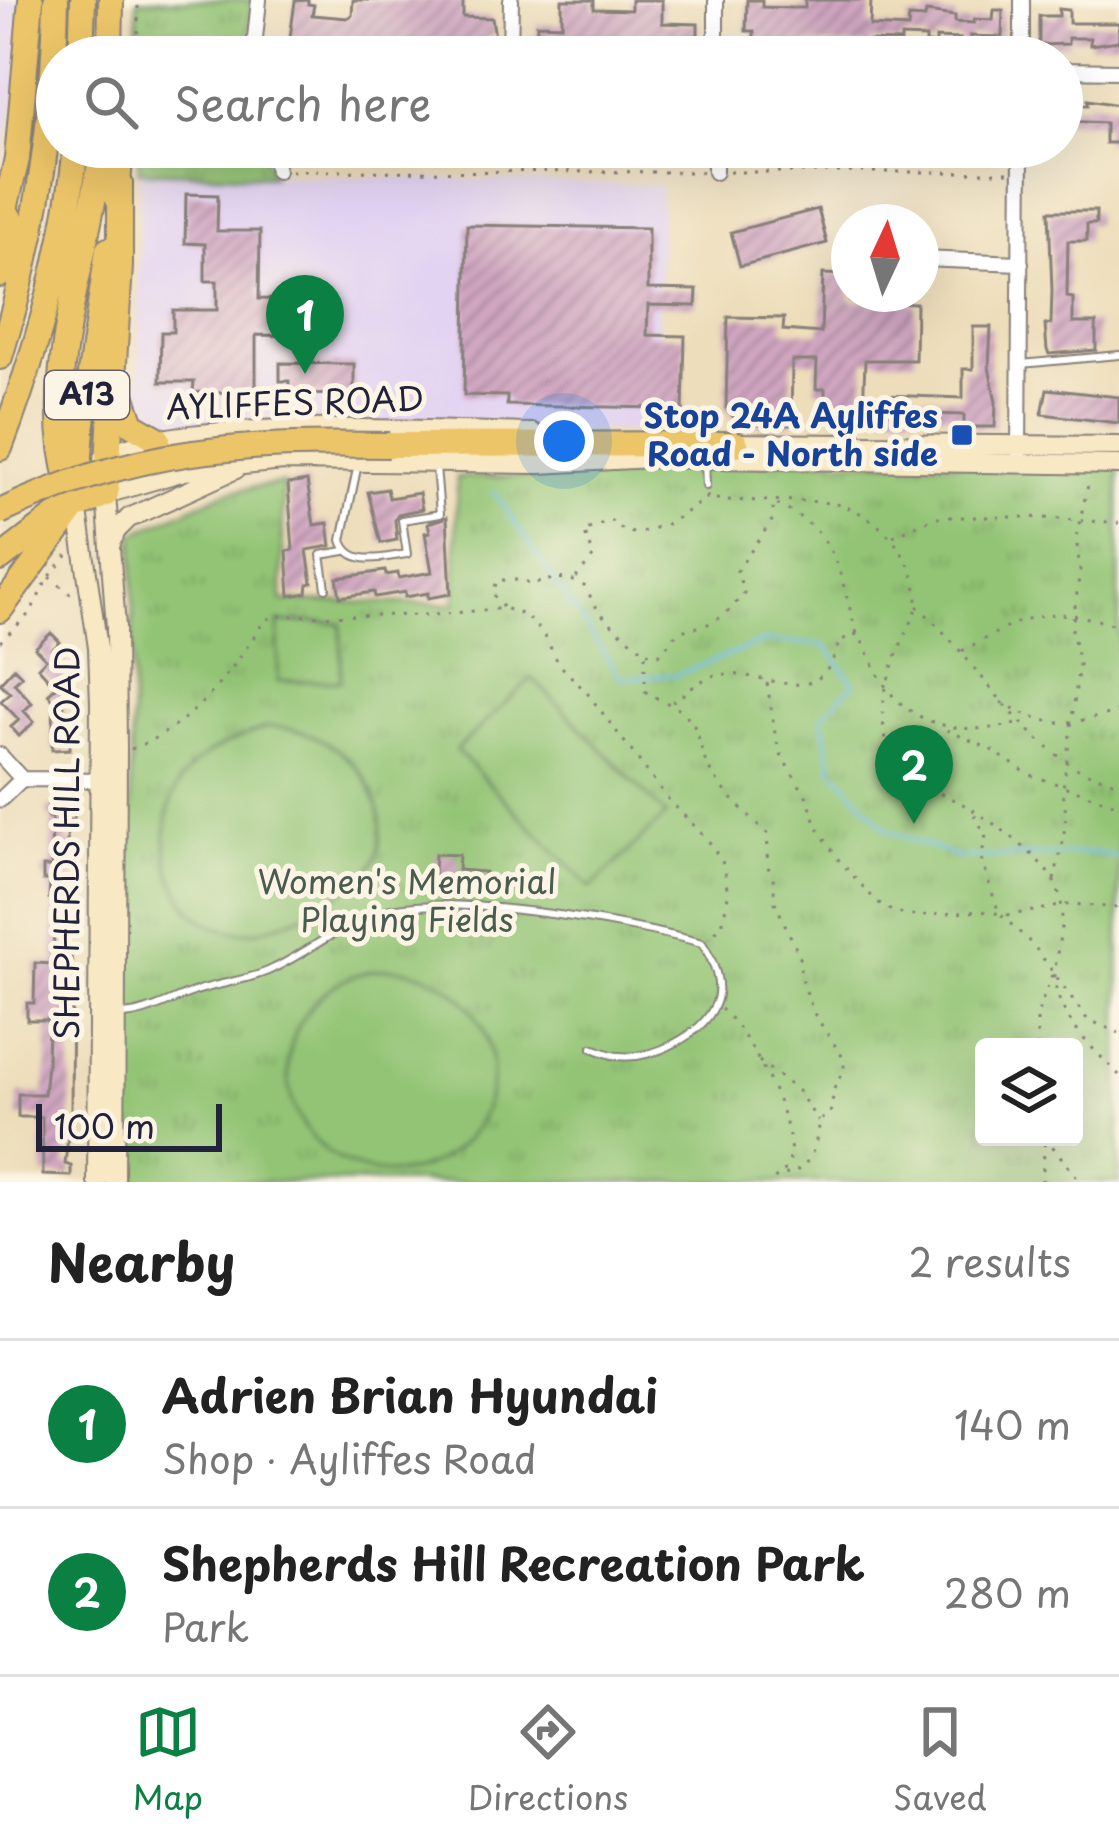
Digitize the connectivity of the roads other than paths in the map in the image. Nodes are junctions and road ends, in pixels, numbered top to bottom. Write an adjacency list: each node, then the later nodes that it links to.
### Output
1 (31, 0): 20 (highway)
2 (56, 0): 10 (highway)
3 (83, 0): 11 (highway)
4 (111, 0): 12 (highway)
5 (124, 0): 13 (highway)
6 (259, 0): 14 (street)
7 (511, 0): 15 (street)
8 (716, 0): 16 (street)
9 (1022, 0): 17 (street)
10 (55, 36)
11 (82, 36)
12 (110, 36)
13 (124, 36)
14 (255, 36)
15 (510, 36)
16 (716, 36)
17 (1022, 36)
18 (1083, 70): 19 (street)
19 (1119, 70)
20 (16, 159): 31 (highway); 34 (highway)
21 (44, 168): 36 (highway)
22 (73, 168): 42 (highway)
23 (98, 168): 51 (highway)
24 (120, 168): 30 (highway, A13)
25 (277, 168): 28 (street)
26 (715, 168): 29 (street)
27 (1022, 168): 33 (street)
28 (278, 172)
29 (715, 172)
30 (120, 183): 37 (highway); 51 (highway, A13)
31 (0, 230)
32 (939, 260): 33 (street)
33 (1021, 263): 38 (street)
34 (0, 275)
35 (1119, 355): 38 (lane)
36 (0, 357)
37 (113, 357): 39 (highway); 44 (highway)
38 (1021, 364): 43 (street)
39 (158, 439): 40 (main road, AYLIFFES ROAD); 44 (main road, AYLIFFES ROAD)
40 (736, 444): 43 (main road, AYLIFFES ROAD); 53 (highway, bridge)
41 (1119, 446): 43 (main road, AYLIFFES ROAD)
42 (0, 448)
43 (1019, 453): 45 (main road, AYLIFFES ROAD); 49 (main road, AYLIFFES ROAD)
44 (106, 456): 51 (main road); 52 (highway)
45 (705, 458): 48 (main road, AYLIFFES ROAD); 50 (lane)
46 (359, 462): 47 (main road, AYLIFFES ROAD); 48 (main road, AYLIFFES ROAD); 55 (lane)
47 (251, 463): 52 (main road, AYLIFFES ROAD); 54 (main road)
48 (436, 463): 55 (lane)
49 (1119, 465)
50 (706, 486)
51 (77, 503): 52 (highway, AYLIFFES ROAD); 56 (highway, AYLIFFES ROAD); 58 (highway, A13); 61 (main road, SHEPHERDS HILL ROAD)
52 (106, 505): 54 (main road, SHEPHERDS HILL ROAD)
53 (0, 512)
54 (110, 548): 61 (main road, SHEPHERDS HILL ROAD)
55 (345, 551): 57 (lane)
56 (0, 559)
57 (326, 589)
58 (0, 610)
59 (0, 754): 60 (street)
60 (22, 779): 61 (street); 62 (street)
61 (109, 780): 63 (main road, SHEPHERDS HILL ROAD); 65 (main road, SHEPHERDS HILL ROAD)
62 (0, 800)
63 (116, 1015): 64 (lane); 66 (main road, SHEPHERDS HILL ROAD)
64 (592, 1048)
65 (97, 1182)
66 (115, 1182)

